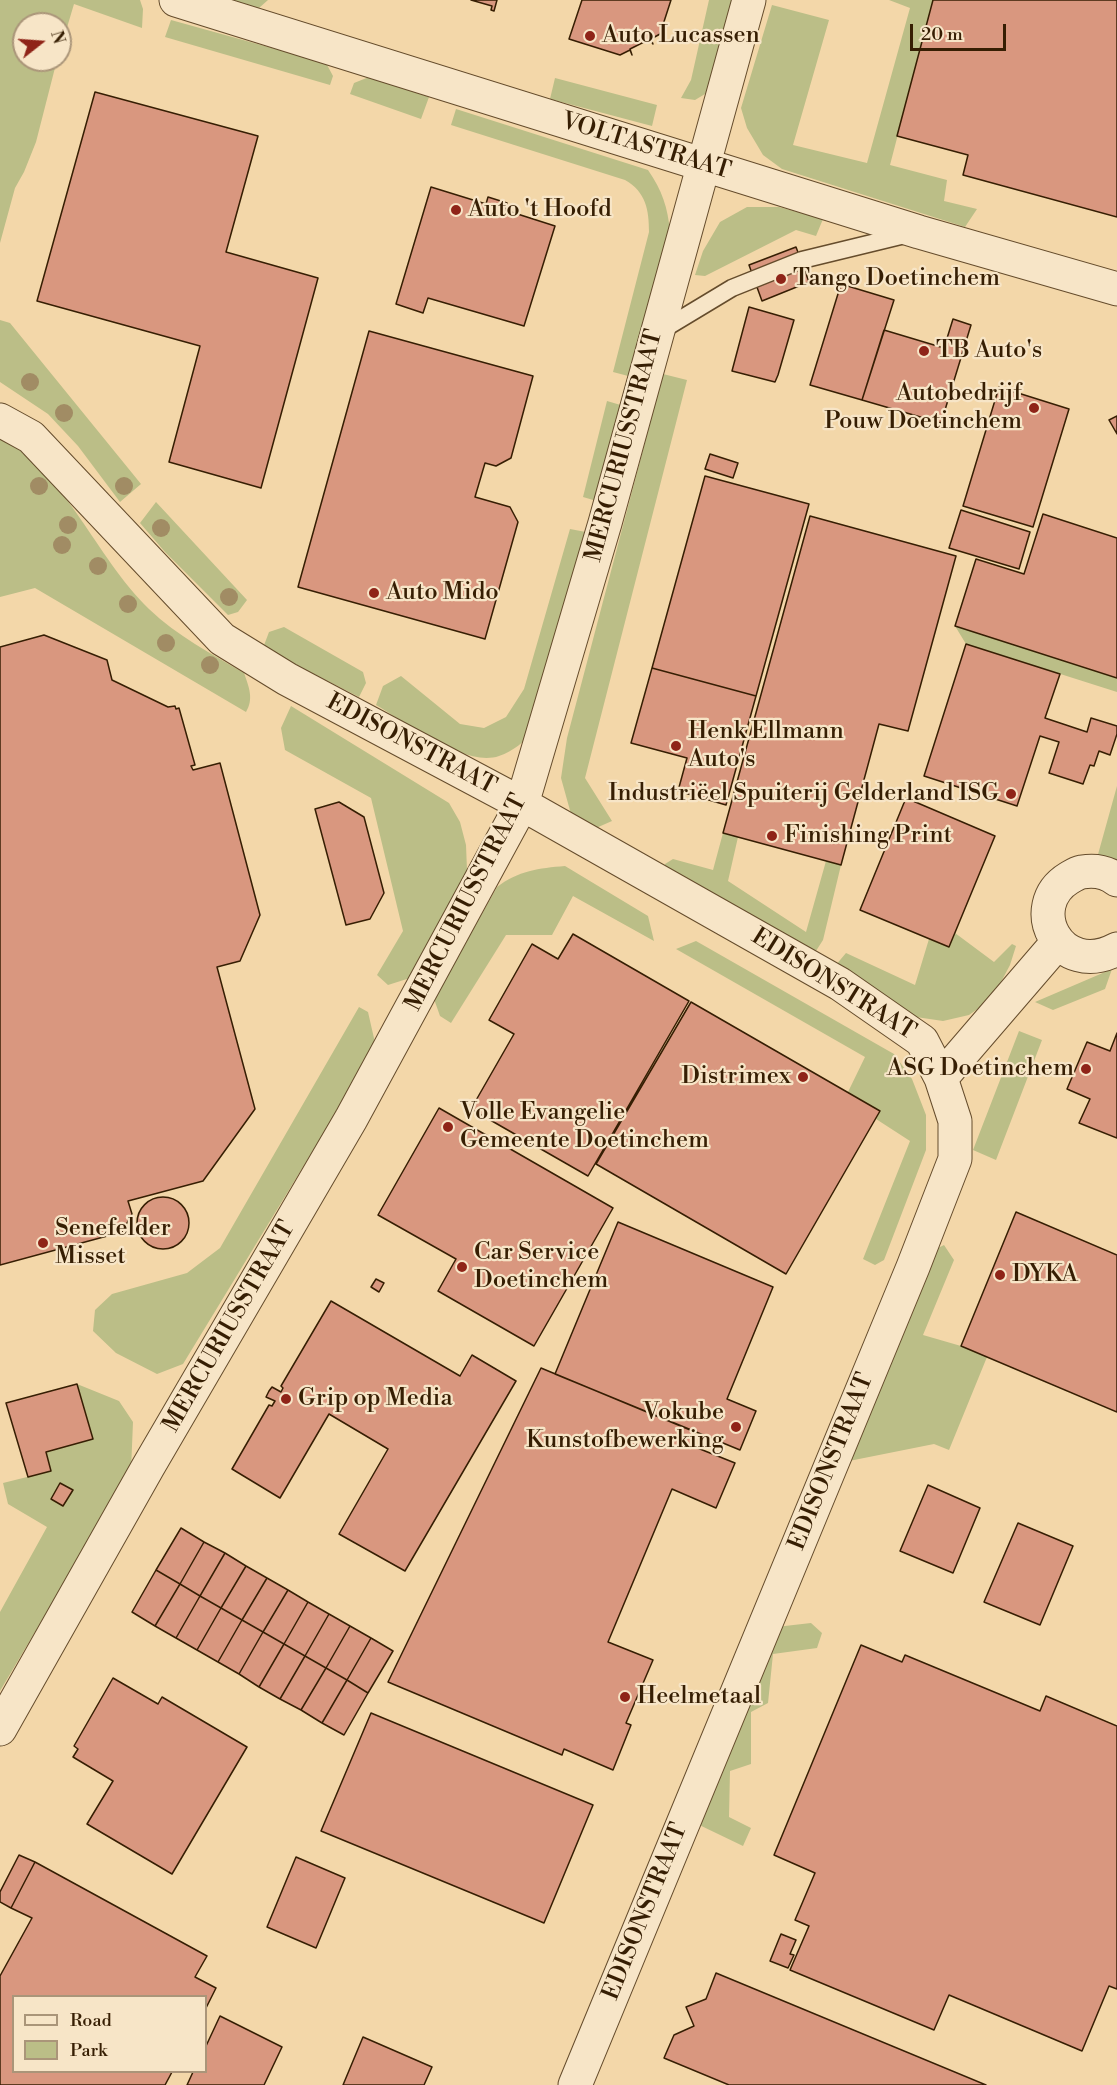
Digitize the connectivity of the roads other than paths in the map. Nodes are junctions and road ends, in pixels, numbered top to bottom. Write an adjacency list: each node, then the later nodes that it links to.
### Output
1 (176, 0): 3 (street, VOLTASTRAAT)
2 (749, 0): 3 (street, MERCURIUSSTRAAT)
3 (705, 165): 4 (street, VOLTASTRAAT); 6 (street, MERCURIUSSTRAAT)
4 (919, 232): 5 (street, VOLTASTRAAT); 6 (lane)
5 (1117, 289)
6 (656, 334): 8 (street, MERCURIUSSTRAAT)
7 (0, 420): 8 (street, EDISONSTRAAT)
8 (522, 804): 12 (street, EDISONSTRAAT); 13 (street, MERCURIUSSTRAAT)
9 (1117, 880): 10 (street)
10 (1058, 942): 11 (street); 12 (street)
11 (1117, 949)
12 (941, 1078): 14 (street, EDISONSTRAAT)
13 (0, 1729)
14 (575, 2085)

